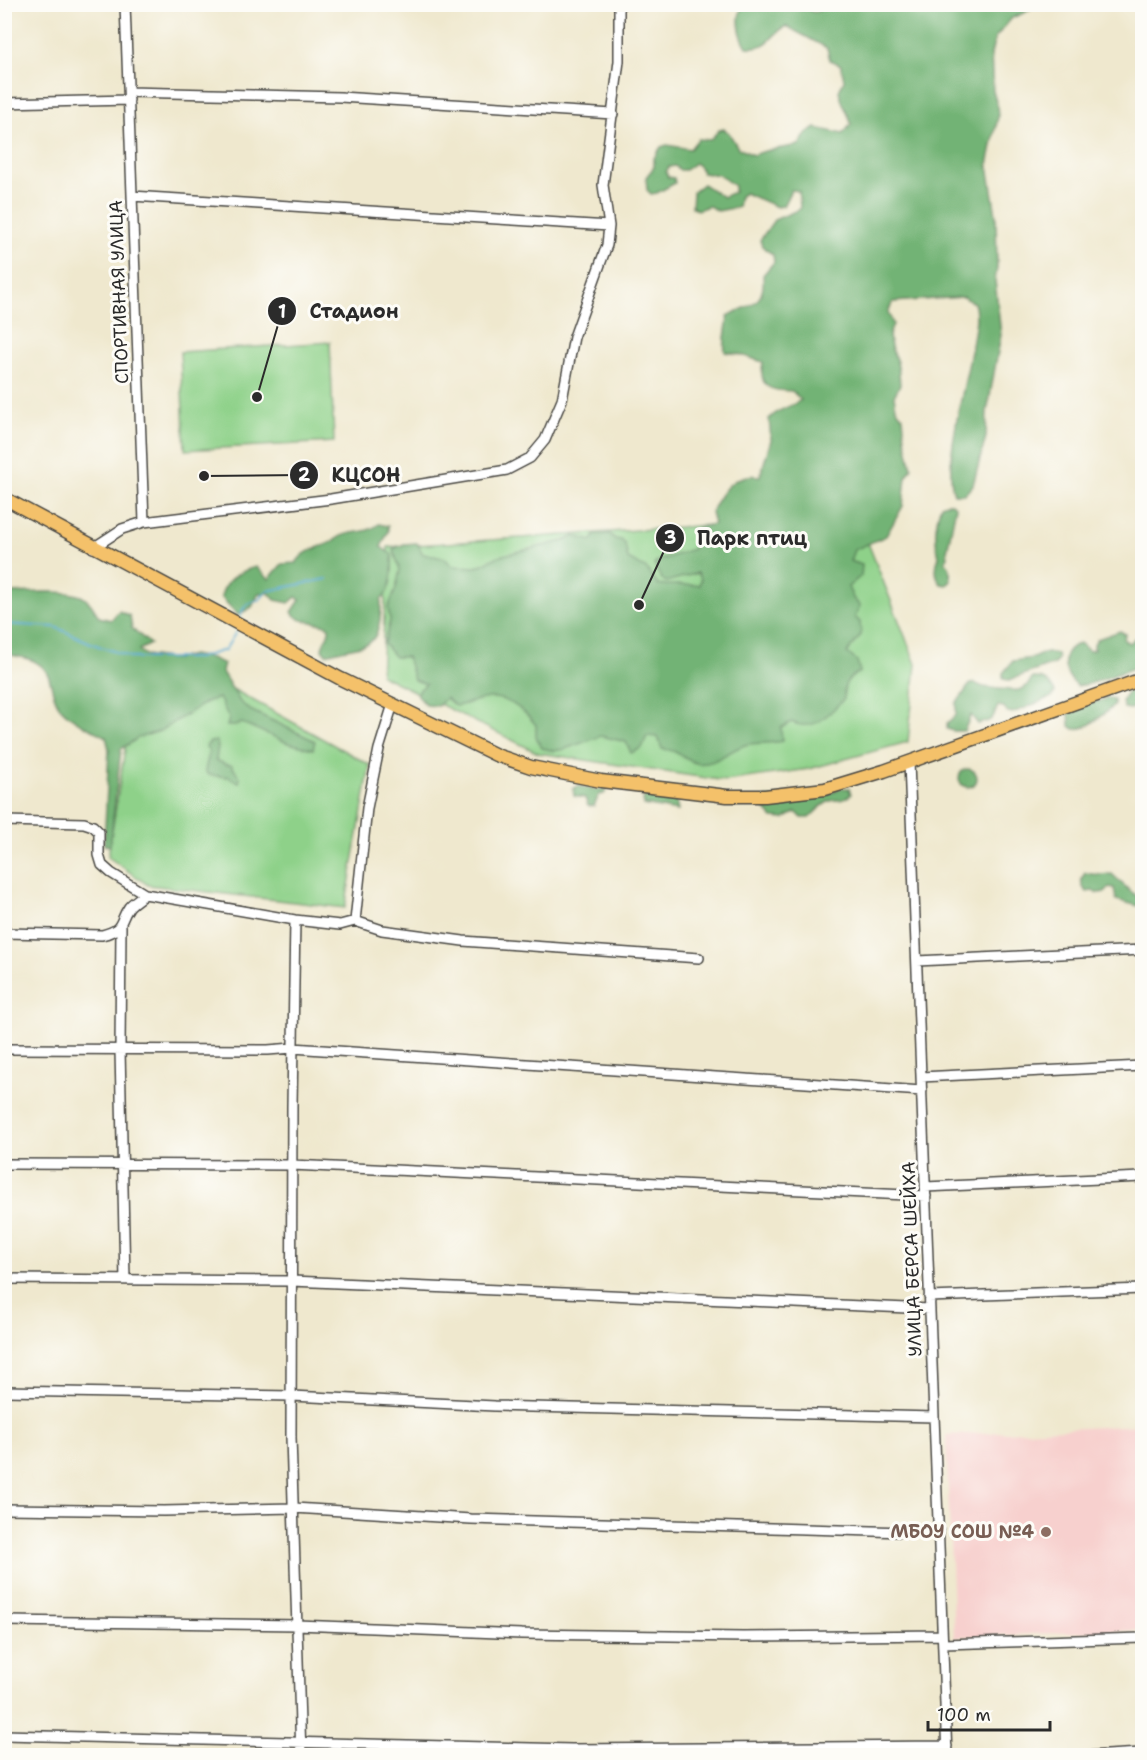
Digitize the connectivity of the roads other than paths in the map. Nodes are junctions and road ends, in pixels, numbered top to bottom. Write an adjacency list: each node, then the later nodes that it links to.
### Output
1 (125, 4): 3 (street, СПОРТИВНАЯ УЛИЦА)
2 (620, 4): 5 (street)
3 (129, 96): 4 (street); 5 (street); 6 (street, СПОРТИВНАЯ УЛИЦА)
4 (4, 103)
5 (613, 114): 7 (street)
6 (132, 196): 7 (street); 9 (street, СПОРТИВНАЯ УЛИЦА)
7 (609, 226): 9 (street)
8 (4, 498): 10 (main road)
9 (144, 522): 10 (street)
10 (93, 548): 12 (main road)
11 (1143, 679): 13 (main road)
12 (393, 704): 13 (main road); 17 (street)
13 (909, 762): 22 (street, УЛИЦА БЕРСА ШЕЙХА)
14 (4, 821): 15 (street)
15 (145, 894): 16 (street); 18 (street)
16 (295, 920): 17 (street); 23 (street)
17 (354, 921): 21 (street)
18 (121, 926): 19 (street); 25 (street)
19 (4, 933)
20 (1143, 950): 22 (street)
21 (699, 958)
22 (917, 961): 27 (street, УЛИЦА БЕРСА ШЕЙХА)
23 (293, 1048): 25 (street); 28 (street); 31 (street)
24 (4, 1049): 25 (street)
25 (120, 1050): 30 (street)
26 (1143, 1066): 27 (street)
27 (921, 1077): 28 (street, УЛИЦА БЕРСА ШЕЙХА)
28 (922, 1091): 33 (street, УЛИЦА БЕРСА ШЕЙХА)
29 (4, 1164): 30 (street)
30 (123, 1164): 31 (street); 35 (street)
31 (292, 1165): 33 (street); 36 (street)
32 (1143, 1177): 33 (street)
33 (926, 1192): 38 (street, УЛИЦА БЕРСА ШЕЙХА)
34 (4, 1279): 35 (street)
35 (124, 1280): 36 (street)
36 (292, 1281): 39 (street); 41 (street)
37 (1143, 1289): 38 (street)
38 (929, 1297): 39 (street, УЛИЦА БЕРСА ШЕЙХА)
39 (930, 1308): 42 (street, УЛИЦА БЕРСА ШЕЙХА)
40 (4, 1392): 41 (street)
41 (292, 1396): 42 (street); 43 (street)
42 (934, 1417): 45 (street, УЛИЦА БЕРСА ШЕЙХА)
43 (294, 1508): 44 (street); 45 (street); 47 (street)
44 (4, 1509)
45 (939, 1533): 49 (street, УЛИЦА БЕРСА ШЕЙХА)
46 (4, 1621): 47 (street)
47 (297, 1625): 49 (street); 51 (street)
48 (1143, 1638): 49 (street)
49 (943, 1640): 52 (street, УЛИЦА БЕРСА ШЕЙХА)
50 (4, 1735): 51 (street)
51 (300, 1743): 52 (street); 54 (street)
52 (947, 1751)
53 (1143, 1753): 55 (street)
54 (300, 1755)
55 (1089, 1755)

